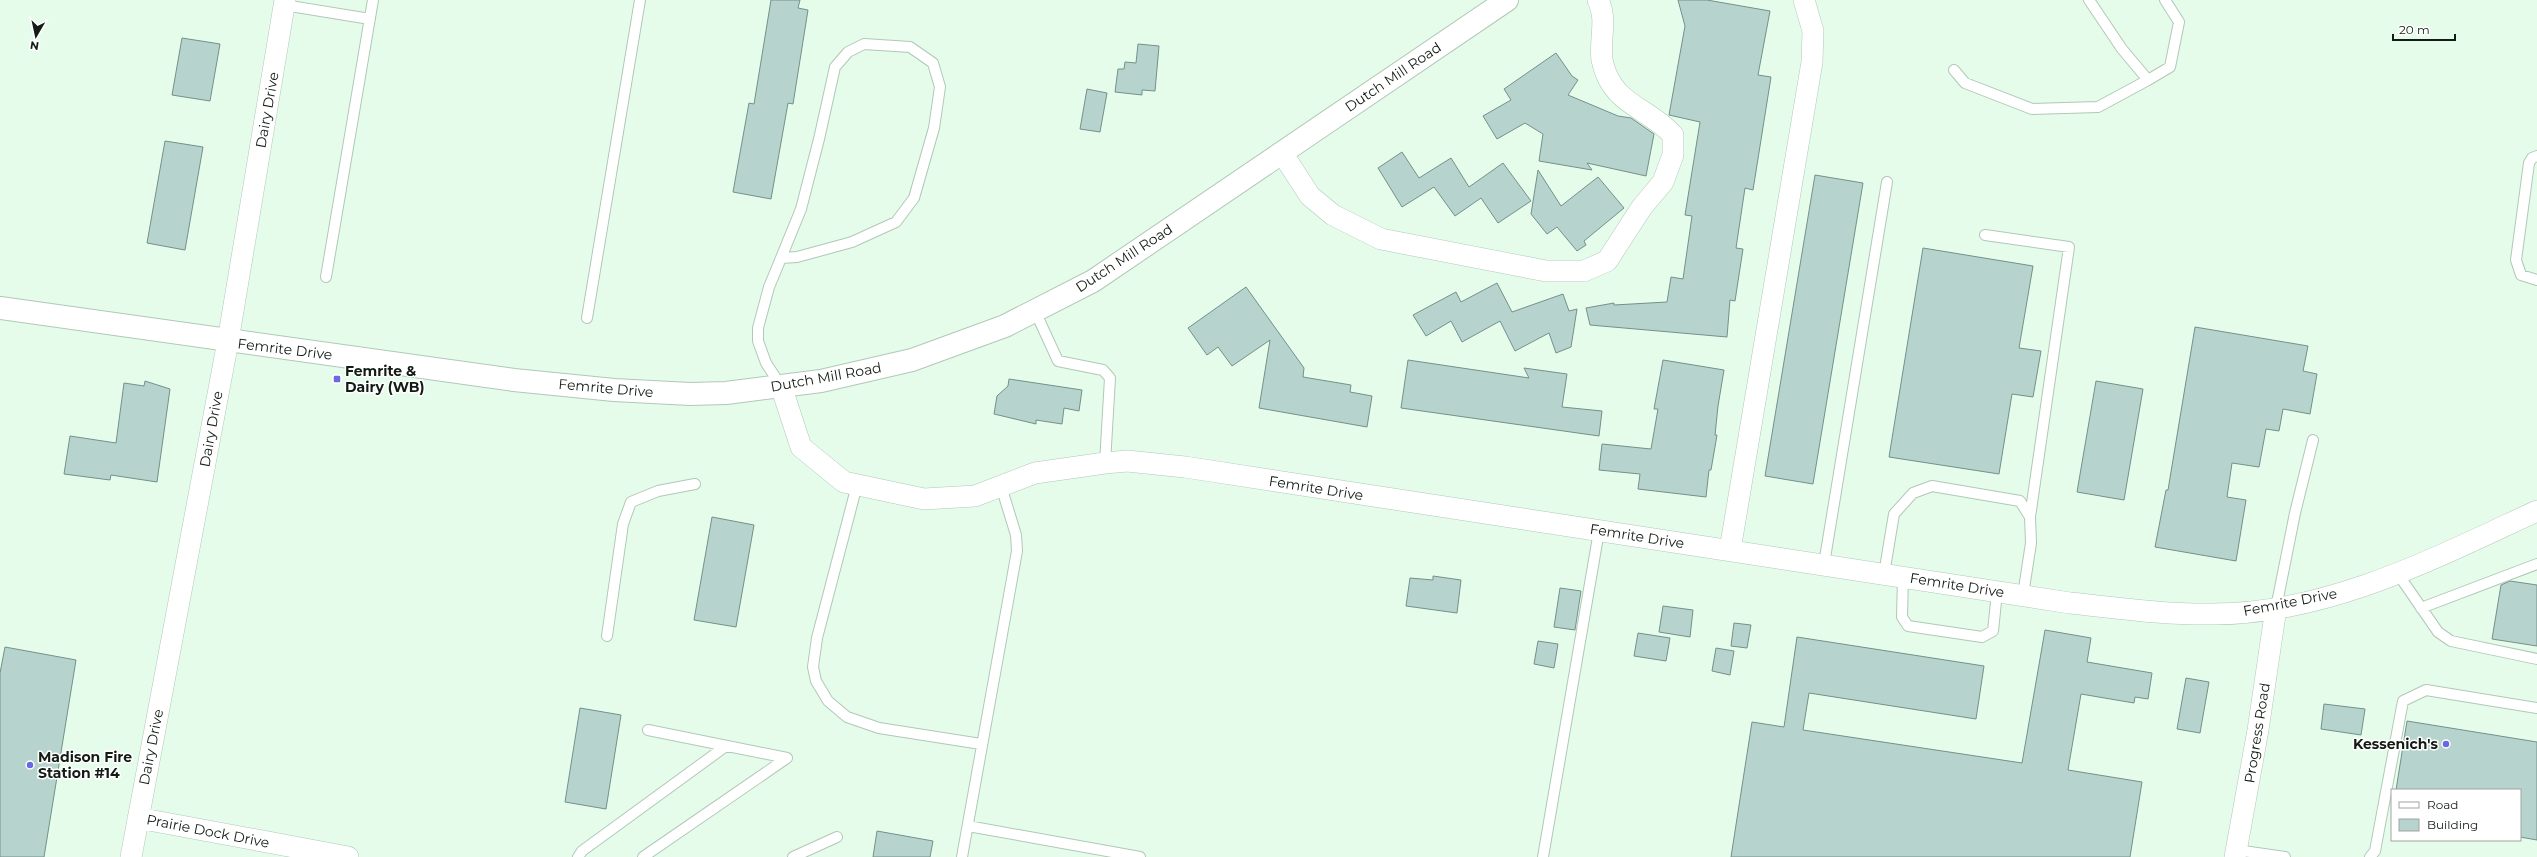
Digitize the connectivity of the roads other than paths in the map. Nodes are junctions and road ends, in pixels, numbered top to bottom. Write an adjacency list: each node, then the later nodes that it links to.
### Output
1 (373, 0): 9 (lane)
2 (640, 0): 21 (lane)
3 (1507, 0): 12 (street, Dutch Mill Road)
4 (1598, 0): 12 (street)
5 (1804, 0): 33 (street)
6 (2089, 0): 11 (lane)
7 (2164, 0): 11 (lane)
8 (285, 2): 9 (lane); 22 (street, Dairy Drive)
9 (370, 19): 17 (lane)
10 (1954, 70): 11 (lane)
11 (2148, 80)
12 (1282, 153): 20 (street, Dutch Mill Road)
13 (2537, 156): 18 (lane)
14 (1887, 182): 34 (lane)
15 (1985, 235): 31 (lane)
16 (781, 258): 16 (lane); 23 (lane)
17 (326, 277)
18 (2537, 280)
19 (0, 308): 22 (street, Femrite Drive)
20 (1035, 311): 23 (street, Dutch Mill Road); 26 (lane)
21 (587, 318)
22 (228, 341): 24 (street, Femrite Drive); 48 (street, Dairy Drive)
23 (781, 386): 24 (street, Dutch Mill Road); 28 (street, Femrite Drive)
24 (690, 394)
25 (2313, 440): 40 (lane)
26 (1105, 463): 29 (street, Femrite Drive); 32 (street, Femrite Drive)
27 (695, 484): 42 (lane)
28 (857, 485): 29 (street, Femrite Drive); 46 (lane)
29 (1001, 486): 46 (lane)
30 (2537, 510): 36 (street, Femrite Drive)
31 (2030, 518): 37 (lane); 39 (lane)
32 (1599, 531): 33 (street, Femrite Drive); 60 (lane)
33 (1730, 550): 34 (street, Femrite Drive)
34 (1824, 564): 37 (street, Femrite Drive)
35 (2537, 564): 41 (lane)
36 (2398, 574): 40 (street, Femrite Drive); 41 (lane)
37 (1894, 576): 38 (street, Femrite Drive); 38 (lane)
38 (1997, 592): 39 (street, Femrite Drive)
39 (2023, 595): 40 (street, Femrite Drive)
40 (2276, 608): 52 (street, Progress Road)
41 (2421, 608): 43 (lane)
42 (607, 636)
43 (2537, 660)
44 (2537, 708): 62 (lane)
45 (648, 730): 47 (lane)
46 (981, 744): 49 (lane)
47 (726, 746): 55 (lane); 56 (lane)
48 (138, 818): 51 (street, Prairie Dock Drive); 53 (street, Dairy Drive)
49 (968, 826): 58 (lane); 59 (lane)
50 (837, 837): 57 (lane)
51 (318, 854): 54 (street, Prairie Dock Drive)
52 (2236, 854): 61 (lane)
53 (131, 857)
54 (348, 857)
55 (578, 857)
56 (643, 857)
57 (793, 857)
58 (962, 857)
59 (1140, 857)
60 (1543, 857)
61 (2286, 857)
62 (2370, 857)

